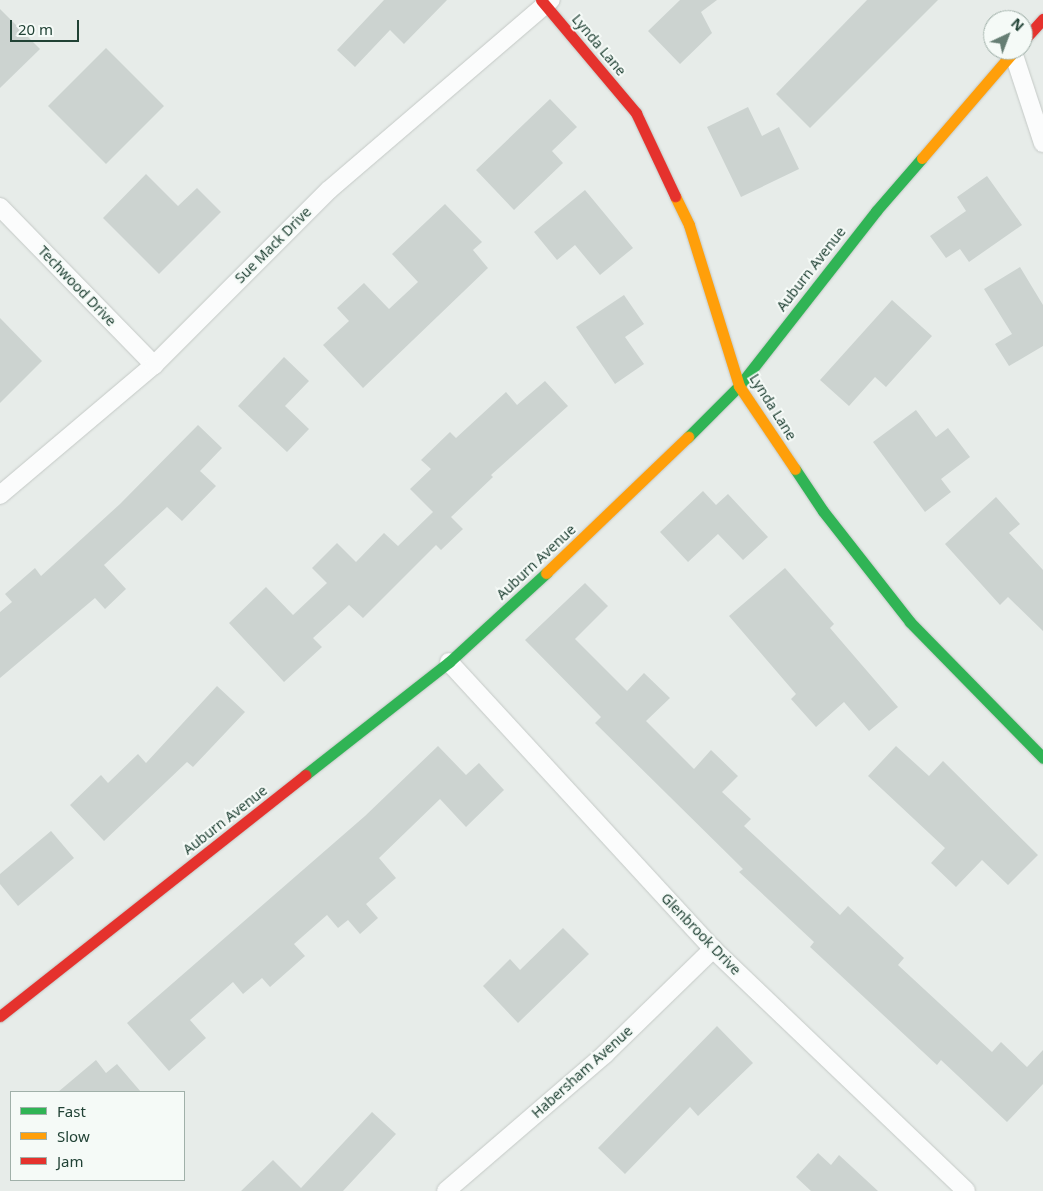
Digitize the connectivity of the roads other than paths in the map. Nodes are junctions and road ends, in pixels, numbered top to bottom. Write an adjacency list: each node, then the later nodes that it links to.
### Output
1 (546, 2): 8 (street, Sue Mack Drive); 9 (street, Lynda Lane)
2 (1043, 19): 3 (street, Auburn Avenue)
3 (1033, 30)
4 (1007, 60): 9 (street, Auburn Avenue)
5 (1020, 60): 6 (street)
6 (1043, 143)
7 (0, 207): 8 (street, Techwood Drive)
8 (154, 365): 10 (street, Sue Mack Drive)
9 (739, 386): 11 (street, Auburn Avenue); 12 (street, Lynda Lane)
10 (0, 495)
11 (449, 662): 13 (street, Glenbrook Drive); 14 (street, Auburn Avenue)
12 (1043, 758)
13 (713, 949): 15 (street, Habersham Avenue); 16 (street, Glenbrook Drive)
14 (0, 1016)
15 (446, 1191)
16 (966, 1191)

